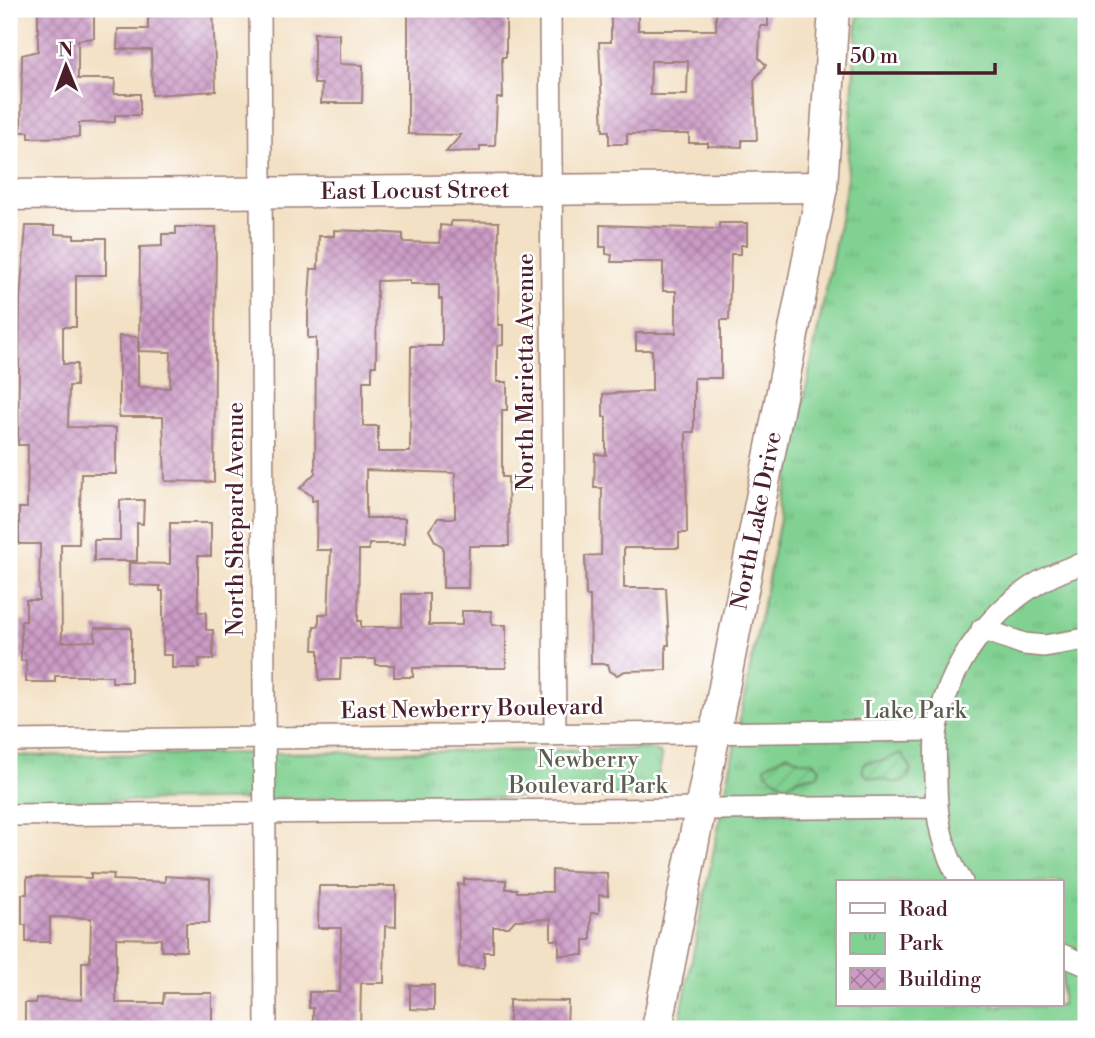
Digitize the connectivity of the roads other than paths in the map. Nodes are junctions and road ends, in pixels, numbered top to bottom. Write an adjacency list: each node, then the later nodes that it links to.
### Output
1 (260, 9): 6 (street, North Shepard Avenue)
2 (550, 9): 5 (street, North Marietta Avenue)
3 (834, 9): 4 (main road, North Lake Drive)
4 (822, 187): 5 (main road, East Locust Street); 12 (main road, North Lake Drive)
5 (551, 190): 6 (main road, East Locust Street); 13 (street, North Marietta Avenue)
6 (261, 193): 7 (main road, East Locust Street); 14 (street, North Shepard Avenue)
7 (9, 195)
8 (1086, 563): 9 (street)
9 (982, 629): 10 (street); 11 (street)
10 (1086, 639)
11 (937, 730): 12 (street, East Newberry Boulevard); 16 (street)
12 (716, 733): 13 (street, East Newberry Boulevard); 17 (main road, North Lake Drive)
13 (555, 735): 14 (street, East Newberry Boulevard)
14 (264, 738): 15 (street, East Newberry Boulevard); 18 (street, North Shepard Avenue)
15 (9, 741)
16 (936, 807): 17 (street); 20 (street)
17 (702, 808): 18 (street); 24 (main road, North Lake Drive)
18 (264, 812): 19 (street); 23 (street, North Shepard Avenue)
19 (9, 815)
20 (961, 880)
21 (1064, 956): 22 (street)
22 (1086, 965)
23 (266, 1029)
24 (657, 1029)

